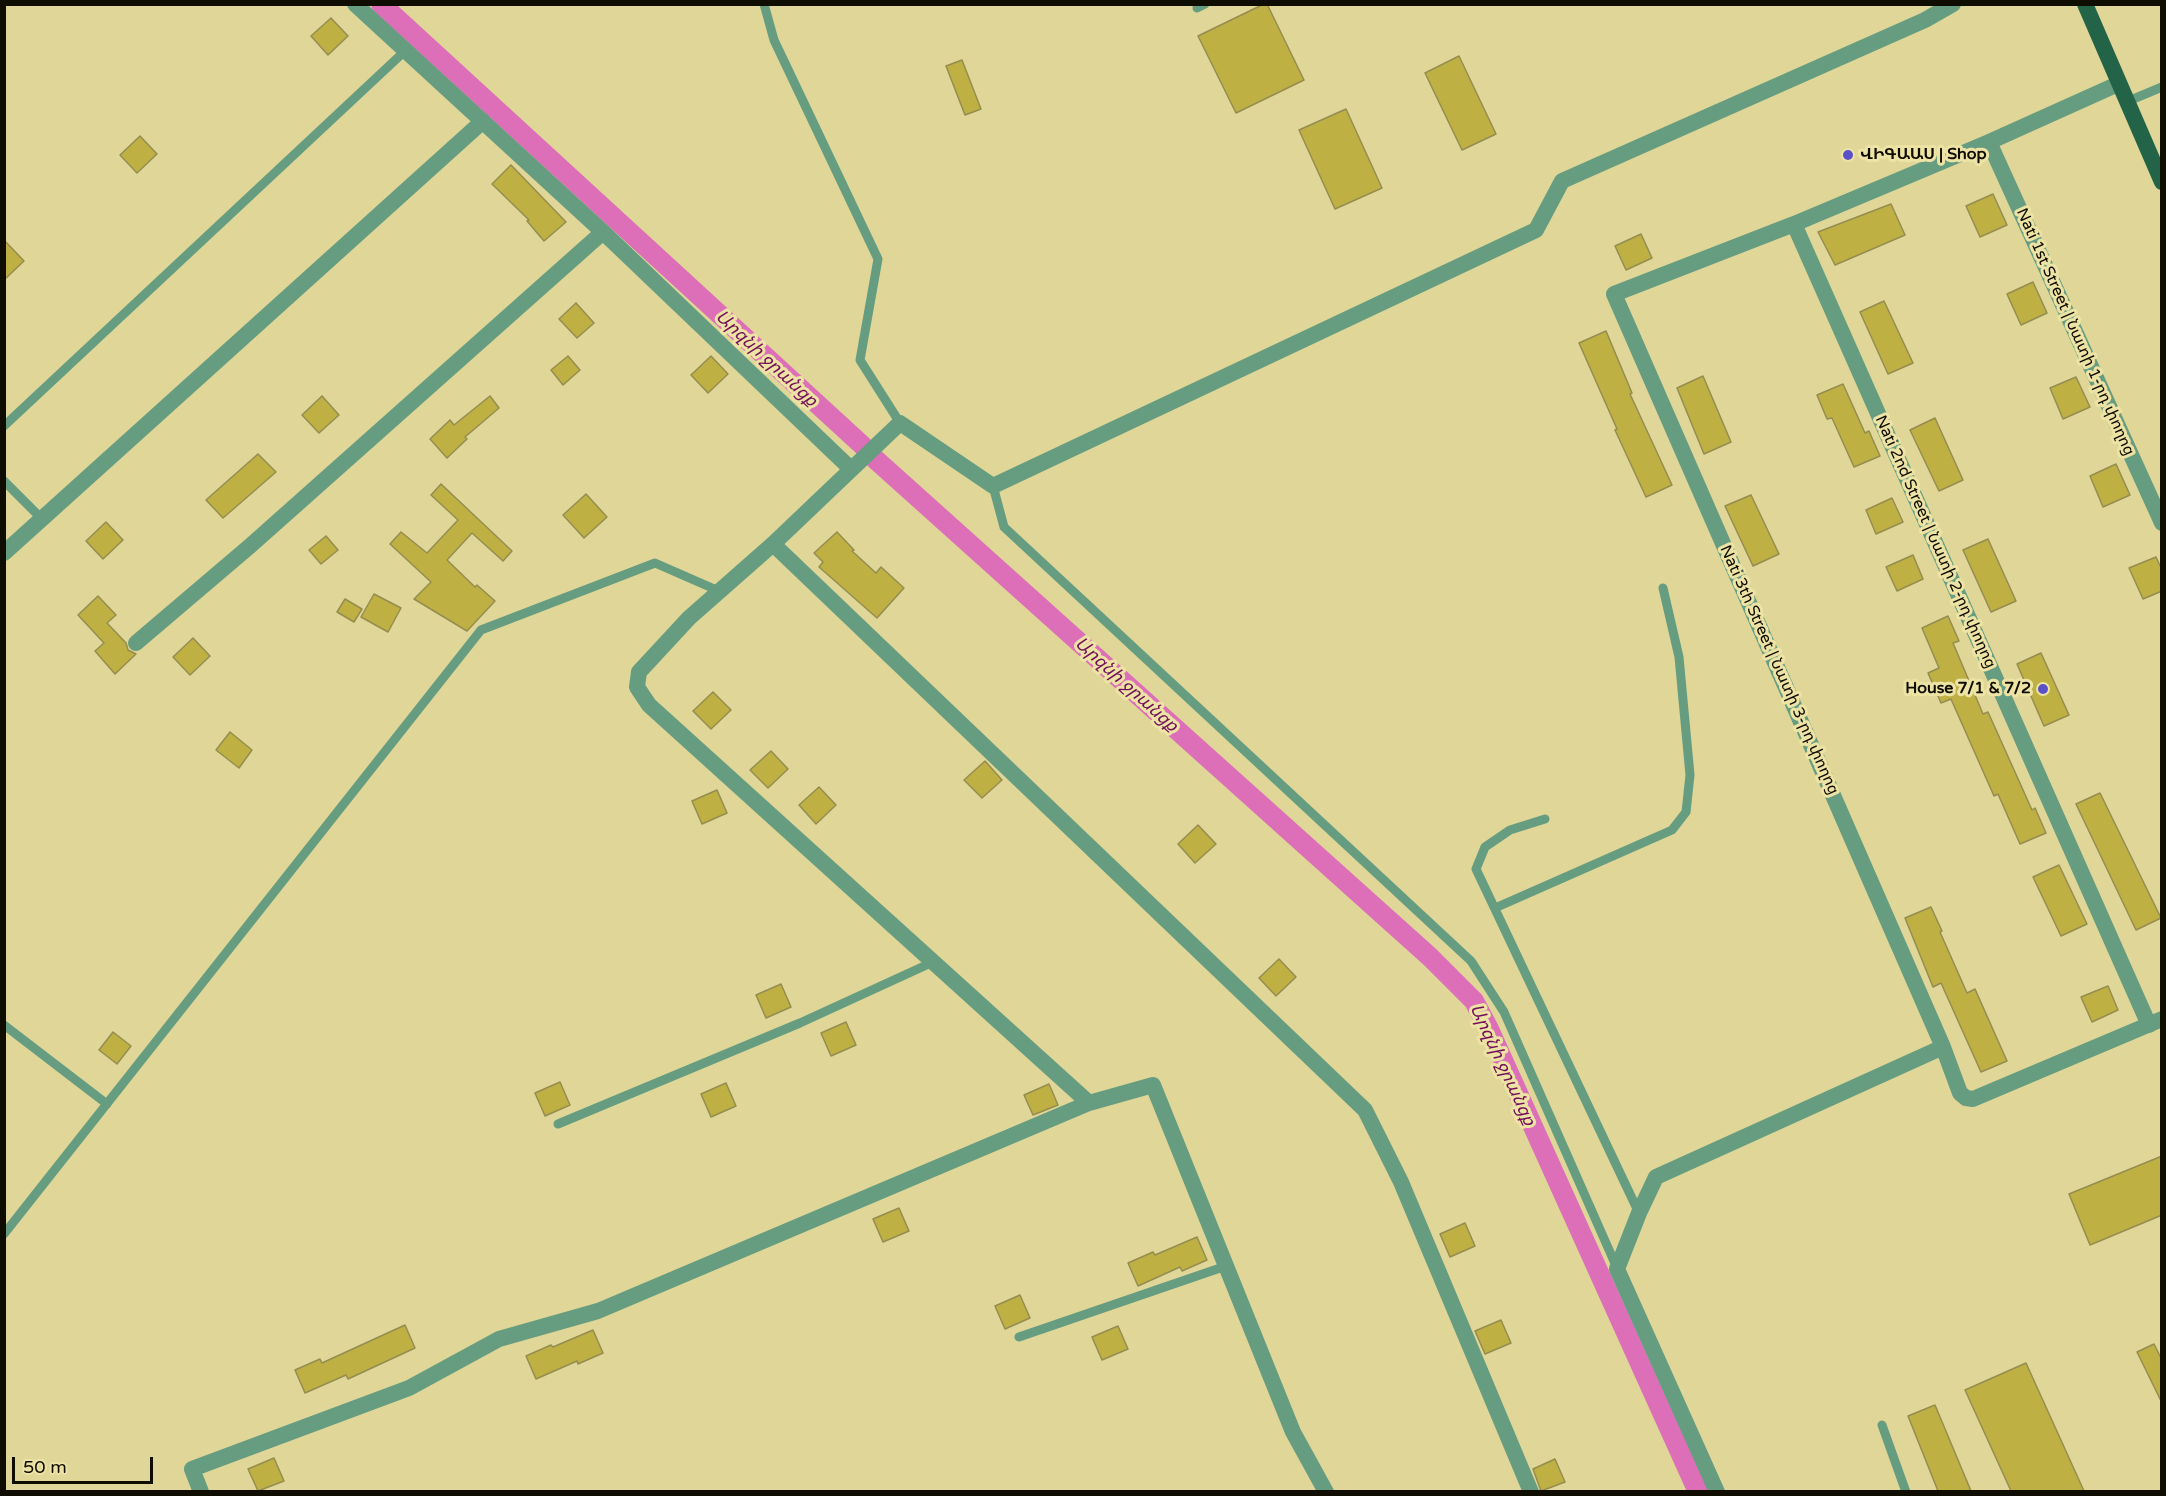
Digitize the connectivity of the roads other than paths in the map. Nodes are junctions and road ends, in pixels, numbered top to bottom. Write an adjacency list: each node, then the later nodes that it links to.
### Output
1 (355, 4): 5 (street)
2 (764, 4): 14 (lane)
3 (1953, 4): 18 (street)
4 (2085, 4): 6 (main road)
5 (406, 50): 9 (street); 15 (lane)
6 (2118, 84): 8 (main road); 10 (street)
7 (2162, 87): 8 (lane)
8 (2126, 102): 11 (main road)
9 (483, 121): 13 (street); 19 (street)
10 (1989, 142): 12 (street); 20 (street, Nati 1st Street | Նատի 1-րդ փողոց)
11 (2162, 182)
12 (1794, 224): 29 (street, Nati 2nd Street | Նատի 2-րդ փողոց); 31 (street, Nati 3th Street | Նատի 3-րդ փողոց)
13 (603, 232): 16 (street); 25 (street)
14 (900, 423): 16 (street); 18 (street)
15 (4, 426)
16 (856, 464): 21 (street)
17 (4, 481): 19 (lane)
18 (993, 486): 38 (lane)
19 (42, 519): 22 (street)
20 (2162, 523)
21 (773, 544): 24 (street); 43 (street)
22 (4, 553)
23 (1663, 588): 27 (lane)
24 (719, 591): 28 (street); 33 (lane)
25 (136, 643)
26 (1545, 819): 27 (lane)
27 (1495, 908): 35 (lane)
28 (933, 962): 32 (street); 34 (lane)
29 (2155, 1022): 31 (street, Nati 3th Street | Նատի 3-րդ փողոց)
30 (4, 1025): 33 (lane)
31 (1943, 1047): 35 (street)
32 (1089, 1103): 37 (street); 41 (street)
33 (107, 1104): 36 (lane)
34 (558, 1124)
35 (1639, 1213): 38 (street)
36 (4, 1234)
37 (1226, 1266): 39 (lane); 42 (street)
38 (1617, 1269): 44 (street)
39 (1019, 1337)
40 (1882, 1425): 45 (lane)
41 (201, 1491)
42 (1326, 1491)
43 (1531, 1491)
44 (1717, 1491)
45 (1906, 1491)

